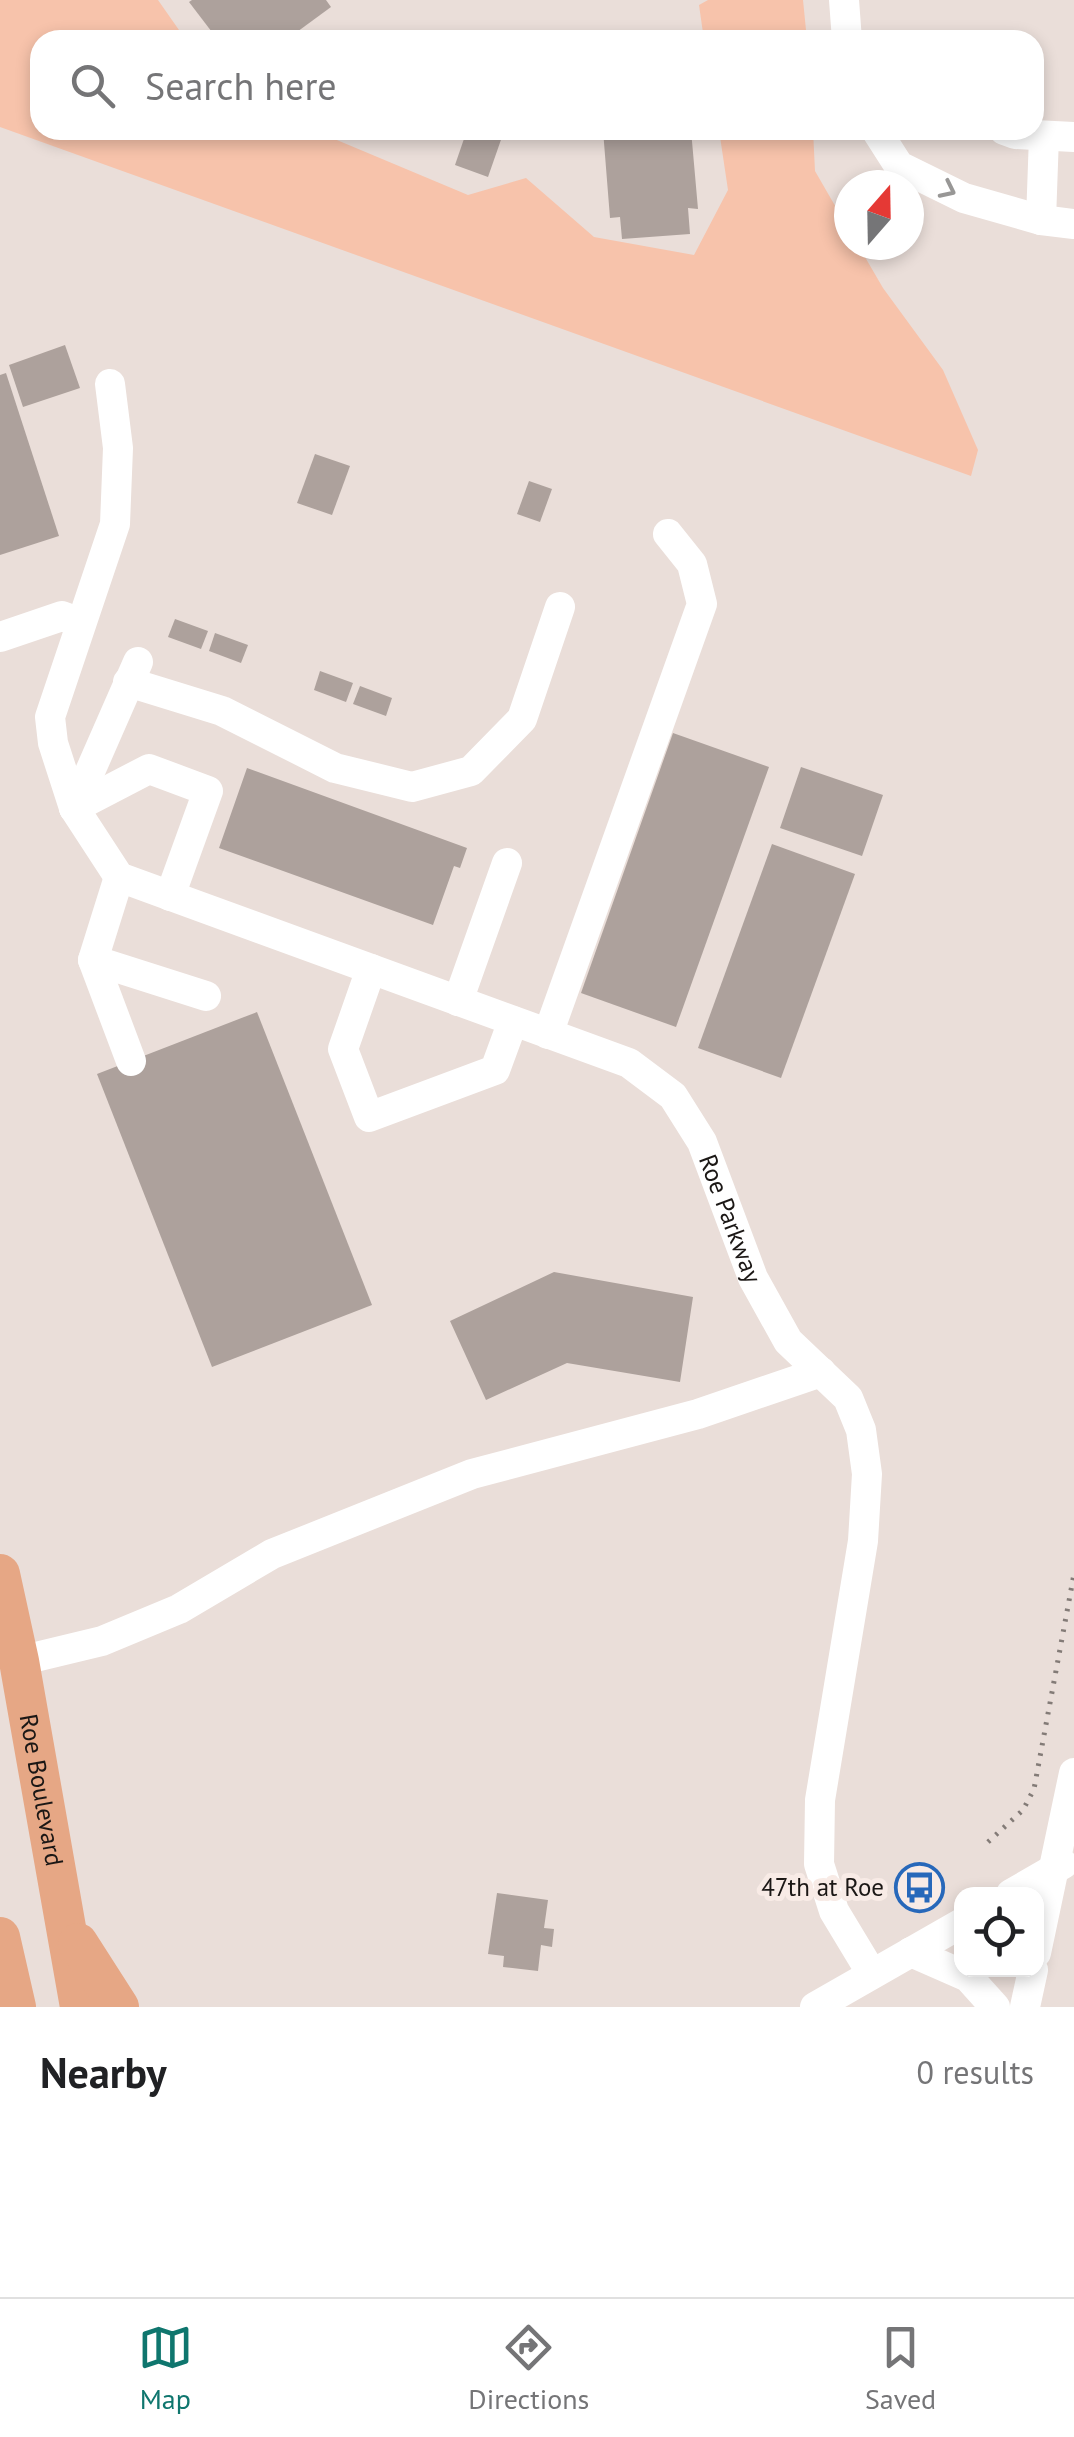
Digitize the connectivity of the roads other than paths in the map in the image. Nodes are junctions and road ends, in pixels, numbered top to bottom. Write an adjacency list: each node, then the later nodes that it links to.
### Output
1 (1059, 136): 3 (street)
2 (882, 140): 3 (street, one-way to 3)
3 (1042, 220): 4 (street)
4 (1074, 224)
5 (110, 384): 8 (street)
6 (668, 534): 19 (street)
7 (560, 607): 10 (street)
8 (81, 622): 9 (street); 10 (street)
9 (0, 637)
10 (74, 808): 12 (street); 13 (street)
11 (507, 863): 17 (street)
12 (118, 877): 13 (street, Roe Parkway); 14 (street)
13 (170, 896): 15 (street, Roe Parkway)
14 (93, 960): 16 (street); 20 (street)
15 (372, 969): 17 (street, Roe Parkway); 18 (street)
16 (206, 996)
17 (458, 1001): 18 (street, Roe Parkway)
18 (513, 1021): 19 (street, Roe Parkway)
19 (548, 1034): 21 (street, Roe Parkway)
20 (131, 1061)
21 (820, 1372): 23 (street); 32 (street, Roe Parkway)
22 (0, 1574): 23 (main road, Roe Boulevard)
23 (19, 1661): 27 (main road, Roe Boulevard)
24 (1074, 1773): 25 (street)
25 (1064, 1863): 26 (street); 28 (street)
26 (1022, 1887)
27 (66, 1922): 35 (main road, Roe Boulevard); 36 (main road)
28 (1044, 1927)
29 (954, 1928): 31 (street)
30 (0, 1937): 34 (main road)
31 (911, 1952): 32 (street); 38 (street)
32 (872, 1974): 37 (street)
33 (1031, 1977): 39 (street)
34 (16, 2007)
35 (80, 2007)
36 (119, 2007)
37 (815, 2007)
38 (995, 2007)
39 (1025, 2007)

